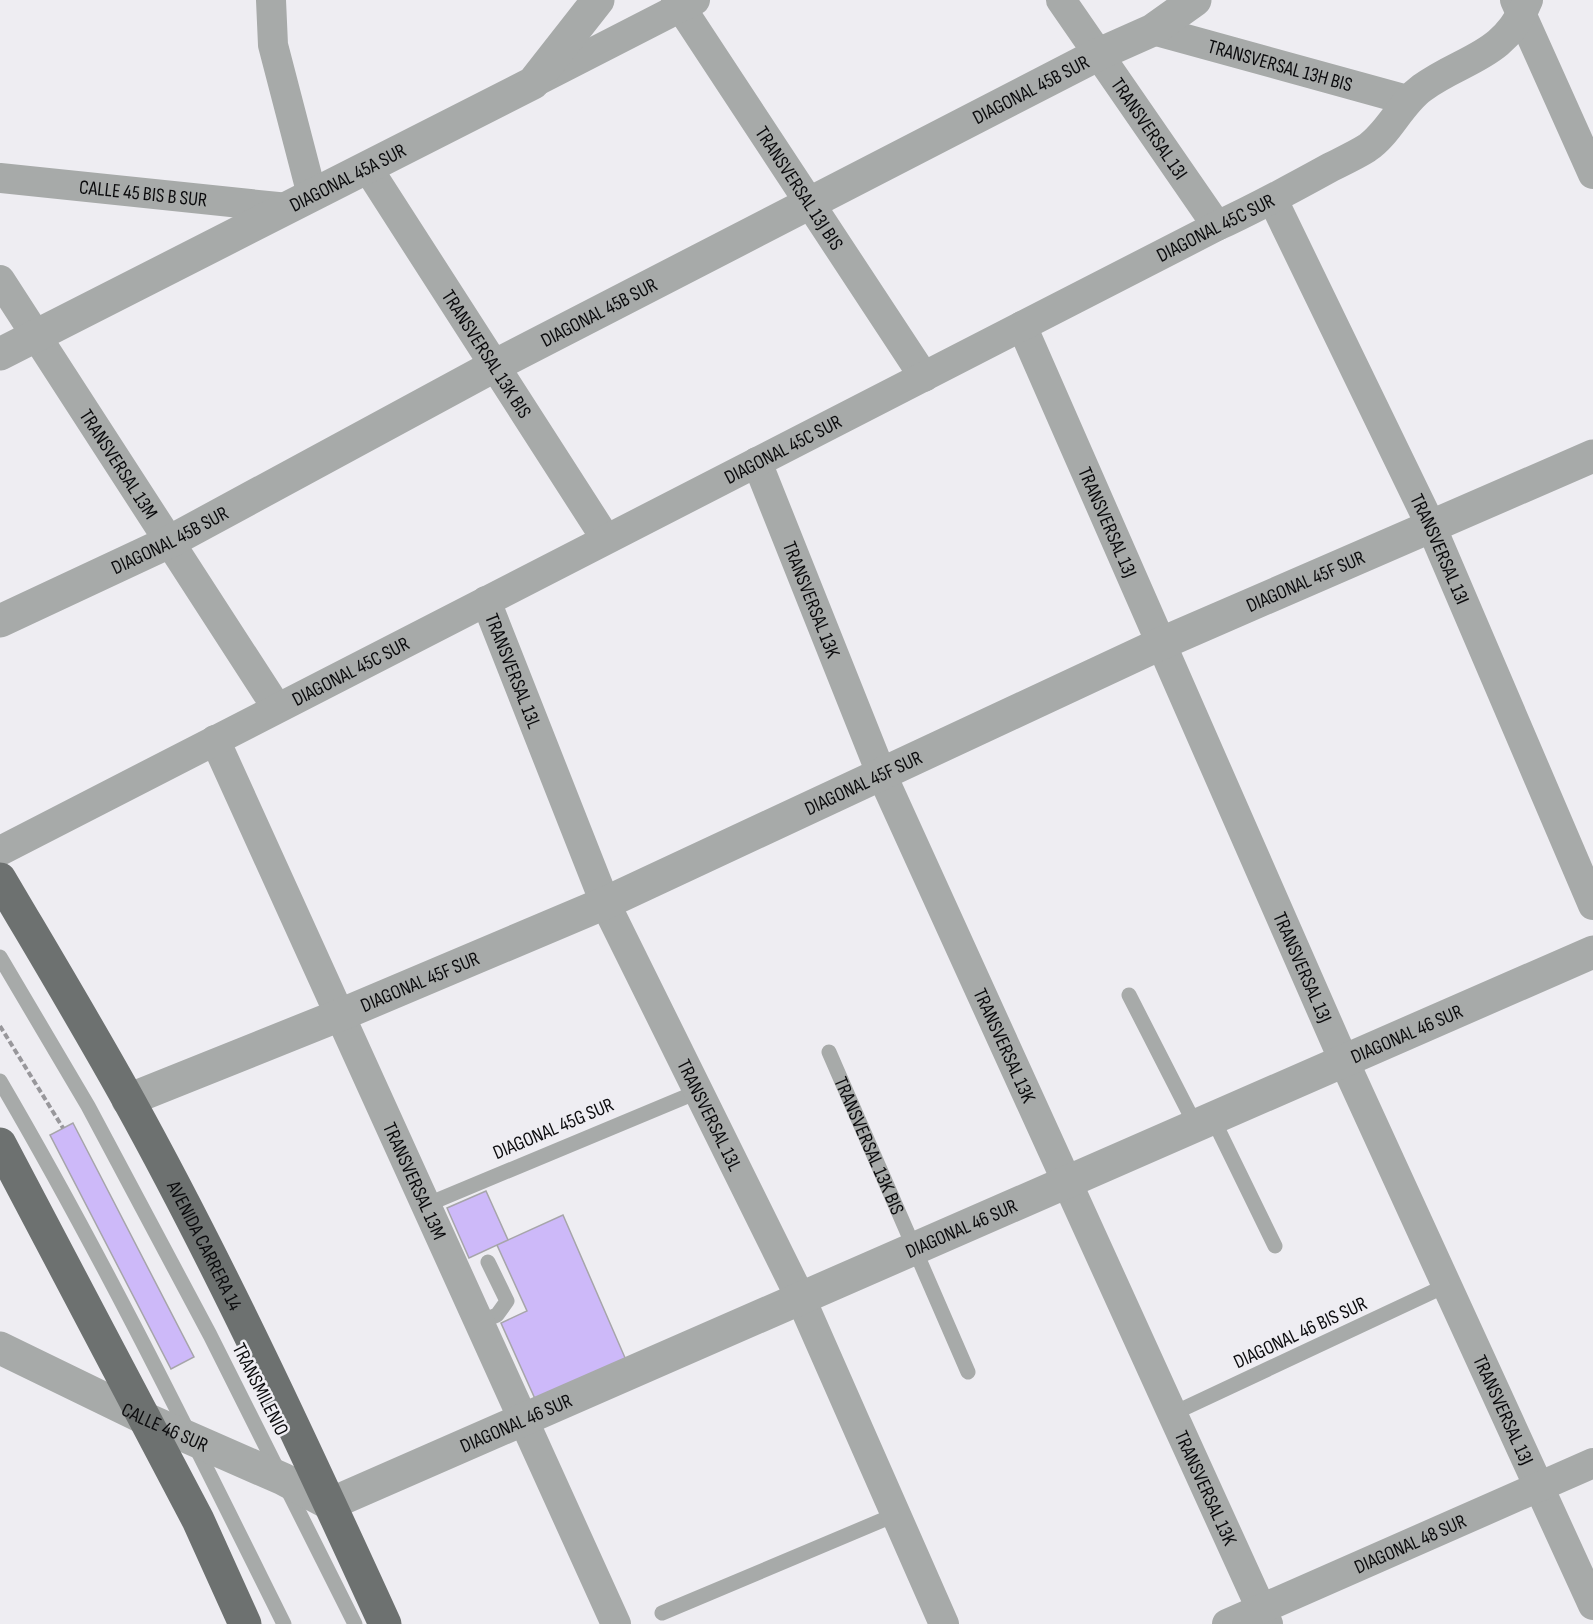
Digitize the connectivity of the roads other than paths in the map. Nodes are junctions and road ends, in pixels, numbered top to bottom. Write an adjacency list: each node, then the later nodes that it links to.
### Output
1 (271, 0): 15 (street)
2 (598, 0): 9 (street)
3 (1061, 0): 8 (street, TRANSVERSAL 13I)
4 (1195, 0): 7 (street, DIAGONAL 45B SUR)
5 (684, 2): 9 (street, DIAGONAL 45A SUR); 16 (street, TRANSVERSAL 13J BIS)
6 (1522, 5): 10 (street, DIAGONAL 45C SUR); 12 (street)
7 (1153, 30): 8 (street, DIAGONAL 45B SUR); 10 (street, TRANSVERSAL 13H BIS)
8 (1099, 54): 16 (street, DIAGONAL 45B SUR); 17 (street, TRANSVERSAL 13I)
9 (533, 83): 11 (street, DIAGONAL 45A SUR)
10 (1407, 100): 14 (street, DIAGONAL 45C SUR)
11 (367, 167): 15 (street, DIAGONAL 45A SUR); 22 (street, TRANSVERSAL 13K BIS)
12 (1593, 174)
13 (0, 178): 15 (street, CALLE 45 BIS B SUR)
14 (1273, 200): 17 (street, DIAGONAL 45C SUR); 26 (street, TRANSVERSAL 13I)
15 (300, 202): 20 (street, DIAGONAL 45A SUR)
16 (810, 202): 22 (street, DIAGONAL 45B SUR); 23 (street, TRANSVERSAL 13J BIS)
17 (1217, 226): 19 (street, DIAGONAL 45C SUR)
18 (0, 280): 20 (street, TRANSVERSAL 13M)
19 (1022, 326): 23 (street, DIAGONAL 45C SUR); 31 (street, TRANSVERSAL 13J)
20 (36, 336): 21 (street, DIAGONAL 45A SUR); 28 (street, TRANSVERSAL 13M)
21 (0, 354)
22 (494, 366): 27 (street, TRANSVERSAL 13K BIS); 28 (street, DIAGONAL 45B SUR)
23 (924, 377): 25 (street, DIAGONAL 45C SUR)
24 (1593, 456): 26 (street, DIAGONAL 45F SUR)
25 (757, 462): 27 (street, DIAGONAL 45C SUR); 34 (street, TRANSVERSAL 13K)
26 (1431, 526): 31 (street, DIAGONAL 45F SUR); 38 (street, TRANSVERSAL 13I)
27 (606, 539): 29 (street, DIAGONAL 45C SUR)
28 (169, 542): 30 (street, DIAGONAL 45B SUR); 32 (street, TRANSVERSAL 13M)
29 (486, 601): 32 (street, DIAGONAL 45C SUR); 37 (street, TRANSVERSAL 13L)
30 (0, 621)
31 (1160, 644): 34 (street, DIAGONAL 45F SUR); 44 (street, TRANSVERSAL 13J)
32 (277, 708): 33 (street, DIAGONAL 45C SUR)
33 (215, 740): 35 (street, DIAGONAL 45C SUR); 42 (street, TRANSVERSAL 13M)
34 (881, 773): 37 (street, DIAGONAL 45F SUR); 50 (street, TRANSVERSAL 13K)
35 (0, 851)
36 (0, 879): 47 (main road, AVENIDA CARRERA 14)
37 (605, 903): 42 (street, DIAGONAL 45F SUR); 46 (street, TRANSVERSAL 13L)
38 (1593, 905)
39 (1593, 952): 44 (street, DIAGONAL 46 SUR)
40 (0, 957): 65 (lane, TRANSMILENIO)
41 (1129, 995): 48 (lane)
42 (340, 1015): 47 (street, DIAGONAL 45F SUR); 51 (street, TRANSVERSAL 13M)
43 (829, 1052): 53 (lane, TRANSVERSAL 13K BIS)
44 (1344, 1061): 48 (street, DIAGONAL 46 SUR); 55 (street, TRANSVERSAL 13J)
45 (0, 1081): 63 (lane)
46 (697, 1092): 51 (lane, DIAGONAL 45G SUR); 56 (street, TRANSVERSAL 13L)
47 (128, 1100): 67 (main road, AVENIDA CARRERA 14)
48 (1204, 1122): 50 (street, DIAGONAL 46 SUR); 52 (lane)
49 (0, 1144): 61 (main road)
50 (1067, 1183): 53 (street, DIAGONAL 46 SUR); 60 (street, TRANSVERSAL 13K)
51 (426, 1205): 57 (street, TRANSVERSAL 13M)
52 (1275, 1246)
53 (915, 1249): 56 (street, DIAGONAL 46 SUR); 59 (lane, TRANSVERSAL 13K BIS)
54 (488, 1262): 57 (lane)
55 (1445, 1287): 60 (lane, DIAGONAL 46 BIS SUR); 66 (street, TRANSVERSAL 13J)
56 (801, 1299): 62 (street, DIAGONAL 46 SUR); 68 (street, TRANSVERSAL 13L)
57 (480, 1322): 62 (street, TRANSVERSAL 13M)
58 (0, 1348): 61 (street, CALLE 46 SUR)
59 (968, 1372)
60 (1172, 1414): 71 (street, TRANSVERSAL 13K)
61 (144, 1418): 63 (street, CALLE 46 SUR); 72 (main road)
62 (524, 1420): 67 (street, DIAGONAL 46 SUR); 76 (street, TRANSVERSAL 13M)
63 (192, 1439): 65 (street, CALLE 46 SUR); 73 (lane)
64 (1593, 1463): 66 (street, DIAGONAL 48 SUR)
65 (283, 1479): 67 (street, CALLE 46 SUR); 74 (lane, TRANSMILENIO)
66 (1538, 1487): 69 (street, TRANSVERSAL 13J); 71 (street, DIAGONAL 48 SUR)
67 (330, 1504): 75 (main road, AVENIDA CARRERA 14)
68 (897, 1514): 70 (lane); 77 (street, TRANSVERSAL 13L)
69 (1593, 1605)
70 (662, 1613)
71 (1265, 1617): 78 (street, DIAGONAL 48 SUR)
72 (245, 1624)
73 (284, 1624)
74 (355, 1624)
75 (385, 1624)
76 (615, 1624)
77 (944, 1624)
78 (1227, 1624)

